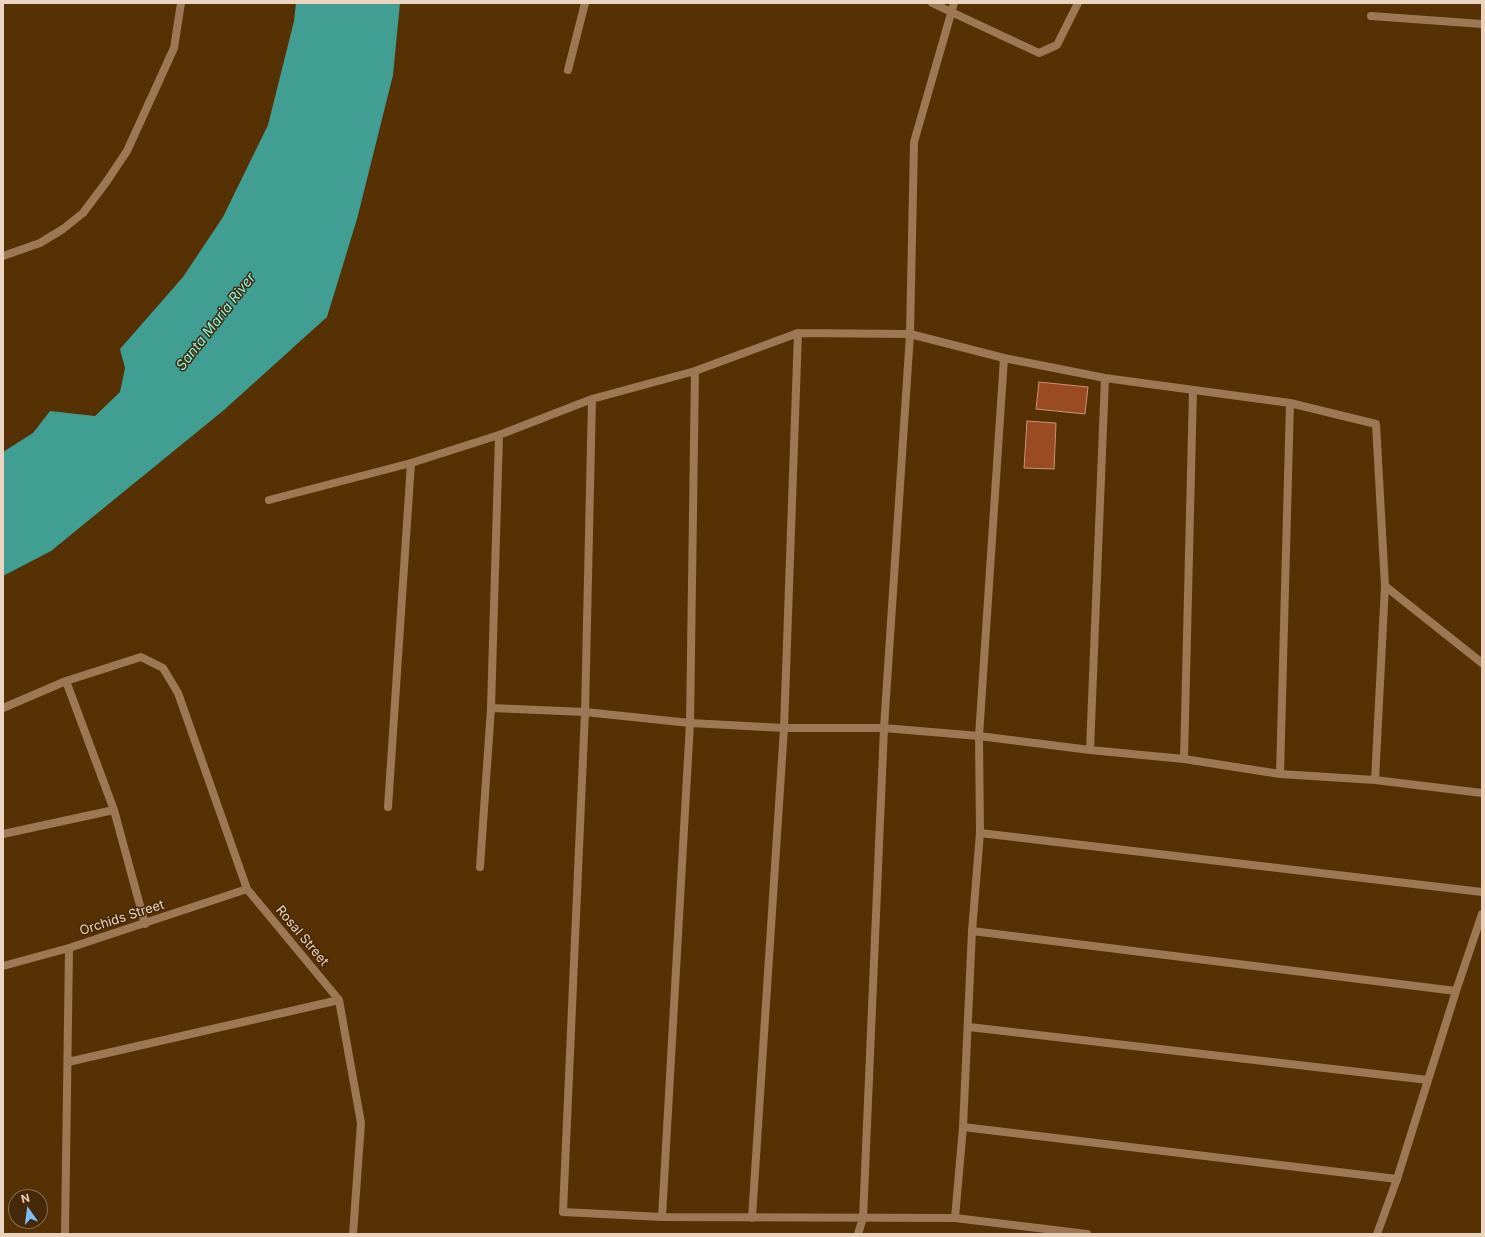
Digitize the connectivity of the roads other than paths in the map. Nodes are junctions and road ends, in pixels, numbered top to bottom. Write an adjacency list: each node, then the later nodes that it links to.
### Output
1 (181, 3): 9 (street)
2 (585, 3): 8 (street)
3 (932, 3): 5 (street)
4 (1078, 3): 5 (street)
5 (953, 7): 11 (street)
6 (1371, 16): 7 (street)
7 (1482, 24)
8 (568, 70)
9 (3, 256)
10 (798, 333): 11 (street); 13 (street); 28 (street)
11 (910, 334): 12 (street); 29 (street)
12 (1004, 358): 14 (street); 30 (street)
13 (695, 371): 16 (street); 27 (street)
14 (1105, 378): 15 (street); 31 (street)
15 (1193, 390): 17 (street); 32 (street)
16 (592, 399): 18 (street); 26 (street)
17 (1290, 403): 21 (street); 33 (street)
18 (499, 436): 19 (street); 25 (street)
19 (411, 463): 20 (street); 36 (street)
20 (269, 500)
21 (1385, 586): 22 (street); 34 (street)
22 (1482, 663)
23 (66, 681): 24 (street); 37 (street); 41 (street, Rosal Street)
24 (3, 708)
25 (491, 708): 26 (street); 40 (street)
26 (585, 712): 27 (street); 55 (street)
27 (690, 723): 28 (street); 55 (street)
28 (784, 728): 29 (street); 56 (street)
29 (884, 728): 30 (street); 57 (street)
30 (979, 736): 31 (street); 38 (street)
31 (1090, 750): 32 (street)
32 (1184, 759): 33 (street)
33 (1280, 774): 34 (street)
34 (1374, 780): 35 (street)
35 (1482, 793)
36 (388, 807)
37 (114, 810): 39 (street); 44 (street)
38 (980, 833): 42 (street); 45 (street)
39 (3, 834)
40 (480, 867)
41 (247, 889): 44 (street, Orchids Street); 49 (street, Rosal Street)
42 (1482, 892)
43 (1482, 914): 48 (street)
44 (145, 924): 46 (street, Orchids Street)
45 (972, 931): 48 (street); 50 (street)
46 (69, 948): 47 (street, Orchids Street); 51 (street)
47 (3, 966)
48 (1456, 991): 52 (street)
49 (339, 1000): 51 (street); 60 (street, Rosal Street)
50 (969, 1027): 52 (street); 53 (street)
51 (68, 1062): 59 (street)
52 (1428, 1080): 54 (street)
53 (964, 1127): 54 (street); 58 (street)
54 (1397, 1179): 63 (street)
55 (662, 1217): 56 (street)
56 (752, 1218): 57 (street)
57 (863, 1218): 58 (street); 61 (street)
58 (955, 1218): 62 (street)
59 (65, 1234)
60 (353, 1234)
61 (858, 1234)
62 (1087, 1234)
63 (1377, 1234)

